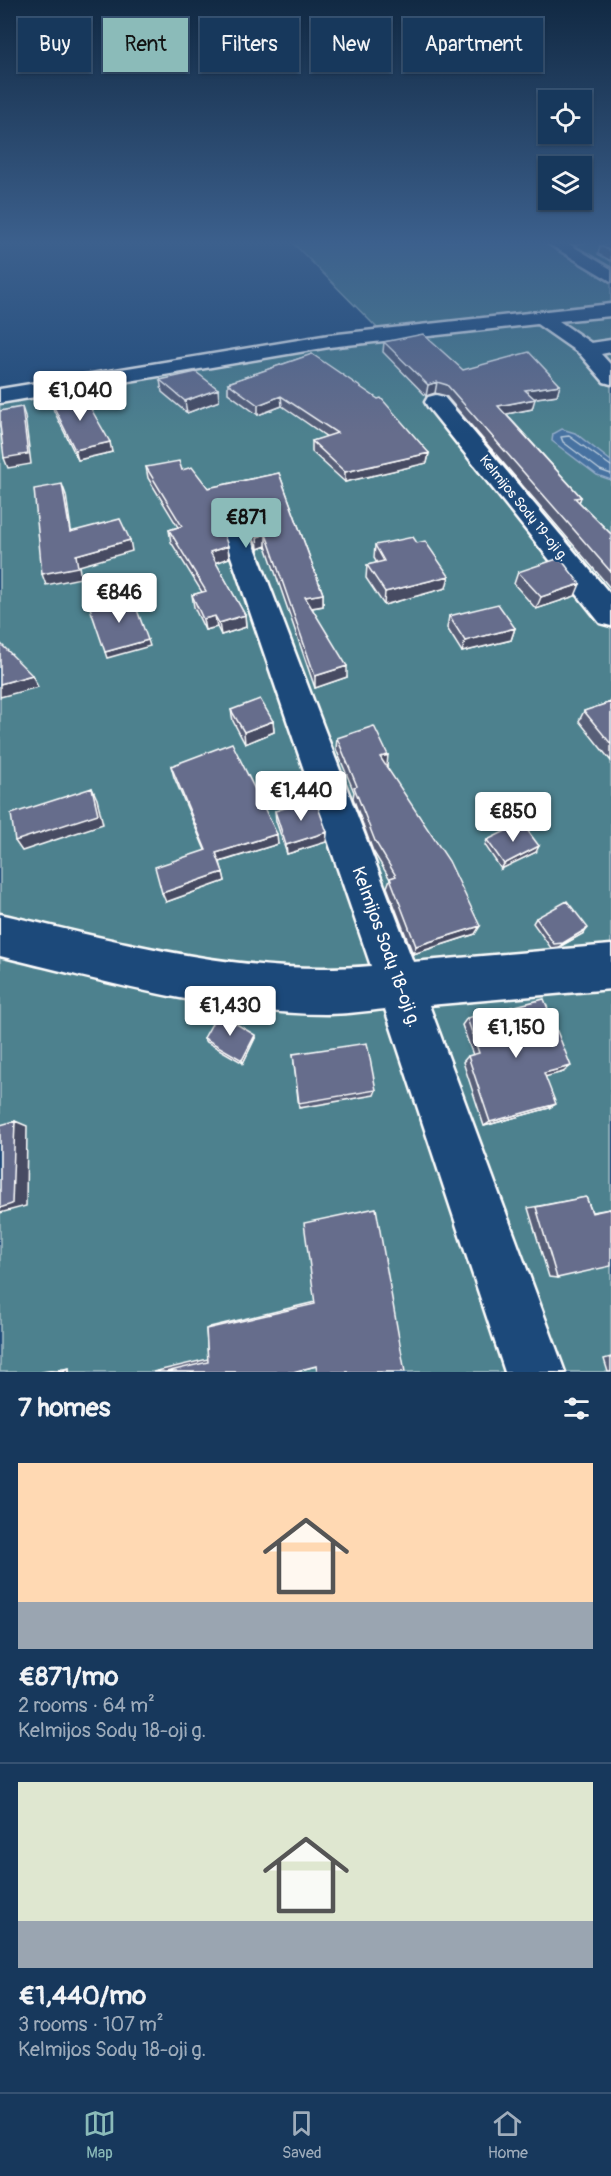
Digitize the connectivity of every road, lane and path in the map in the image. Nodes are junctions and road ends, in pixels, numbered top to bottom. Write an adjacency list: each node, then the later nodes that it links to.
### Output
1 (611, 310): 2 (street)
2 (543, 319): 4 (street); 6 (street)
3 (611, 346): 4 (street)
4 (587, 350): 5 (street)
5 (611, 378)
6 (0, 396)
7 (436, 402): 9 (street, Kelmijos Sodų 19-oji g.)
8 (232, 524): 12 (street, Kelmijos Sodų 18-oji g.)
9 (611, 615)
10 (0, 935): 12 (street)
11 (611, 967): 12 (street)
12 (400, 986): 13 (street, Kelmijos Sodų 18-oji g.)
13 (535, 1372)

